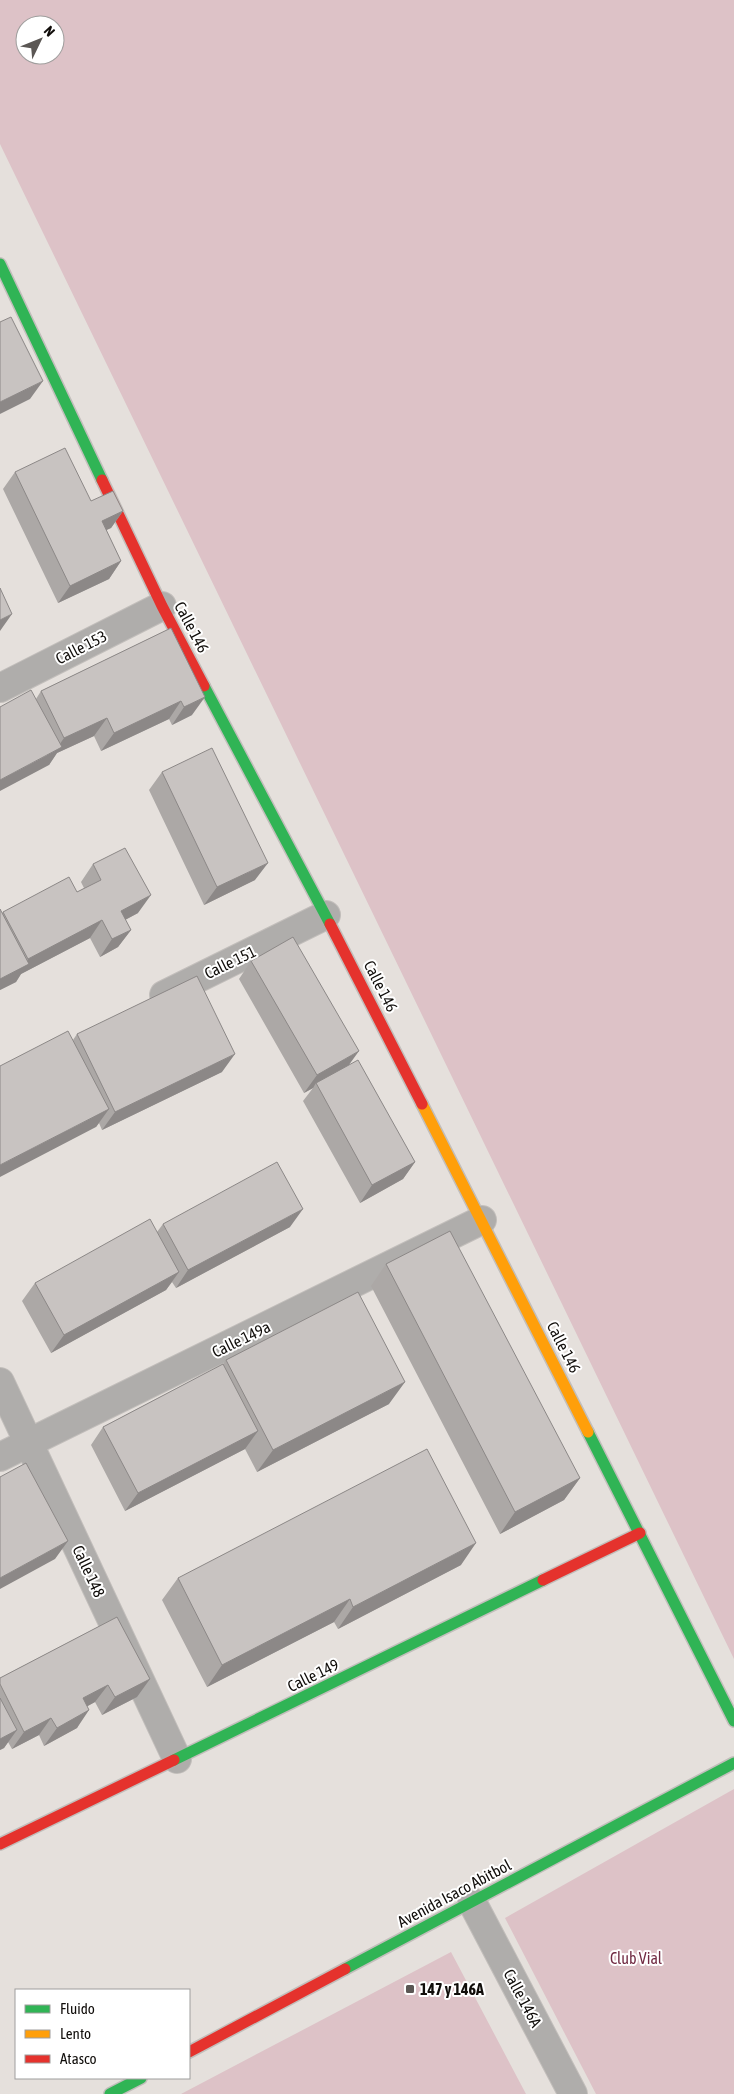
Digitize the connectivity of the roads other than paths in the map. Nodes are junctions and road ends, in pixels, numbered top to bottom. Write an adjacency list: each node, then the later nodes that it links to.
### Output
1 (3, 280): 2 (street, Calle 146)
2 (162, 606): 3 (street, Calle 153); 4 (street, Calle 146)
3 (0, 688)
4 (326, 915): 5 (street, Calle 151); 6 (street, Calle 146)
5 (141, 1006)
6 (482, 1220): 8 (street, Calle 149a); 10 (street, Calle 146)
7 (0, 1382): 8 (street, Calle 148)
8 (29, 1443): 9 (street, Calle 149a); 12 (street, Calle 148)
9 (0, 1457)
10 (640, 1533): 11 (street, Calle 146); 12 (street, Calle 149)
11 (734, 1722)
12 (177, 1759): 14 (street, Calle 149)
13 (734, 1763): 15 (street, Avenida Isaco Abitbol)
14 (0, 1844)
15 (472, 1902): 16 (street, Avenida Isaco Abitbol); 19 (street, Calle 146A)
16 (190, 2051)
17 (139, 2079): 18 (street)
18 (110, 2094)
19 (573, 2094)

